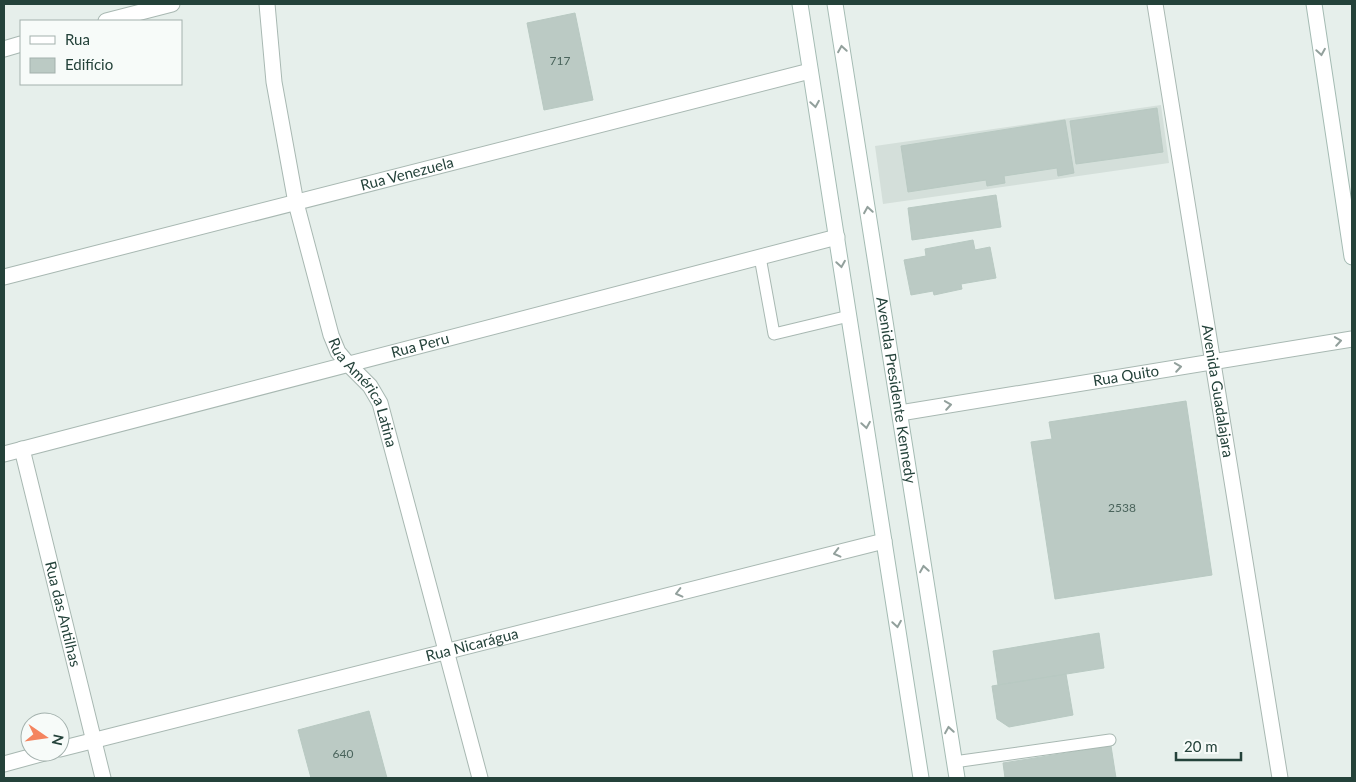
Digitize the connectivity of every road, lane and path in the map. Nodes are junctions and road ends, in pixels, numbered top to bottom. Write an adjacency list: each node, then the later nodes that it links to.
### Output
1 (172, 4): 7 (street)
2 (267, 4): 11 (street, Rua América Latina)
3 (800, 4): 10 (street)
4 (835, 4): 20 (street, Avenida Presidente Kennedy, one-way to 4)
5 (1156, 4): 18 (street, Avenida Guadalajara)
6 (1314, 4): 14 (street, one-way to 14)
7 (110, 20)
8 (20, 44): 9 (street)
9 (4, 48)
10 (810, 71): 11 (street, Rua Venezuela); 12 (street, one-way to 12)
11 (296, 203): 15 (street, Rua Venezuela); 19 (street, Rua América Latina)
12 (837, 237): 13 (street, Rua Peru); 16 (street, one-way to 16)
13 (760, 257): 16 (lane); 19 (street, Rua Peru)
14 (1352, 257)
15 (4, 277)
16 (849, 316): 23 (street, one-way to 23)
17 (1352, 339): 18 (street, Rua Quito, one-way to 17)
18 (1213, 362): 20 (street, Rua Quito, one-way to 18); 35 (street, Avenida Guadalajara)
19 (348, 364): 21 (street, Rua Peru); 24 (street, Rua América Latina)
20 (900, 413): 29 (street, Avenida Presidente Kennedy, one-way to 20)
21 (22, 449): 22 (street, Rua Peru); 25 (street, Rua das Antilhas)
22 (4, 454)
23 (884, 541): 24 (street, Rua Nicarágua, one-way to 24); 33 (street, one-way to 33)
24 (447, 651): 25 (street, Rua Nicarágua); 32 (street, Rua América Latina)
25 (93, 740): 27 (street, Rua Nicarágua); 31 (street, Rua das Antilhas)
26 (1110, 740): 29 (lane)
27 (70, 746)
28 (20, 760): 30 (street)
29 (954, 762): 34 (street, Avenida Presidente Kennedy)
30 (4, 764)
31 (103, 778)
32 (480, 778)
33 (921, 778)
34 (956, 778)
35 (1280, 778)

